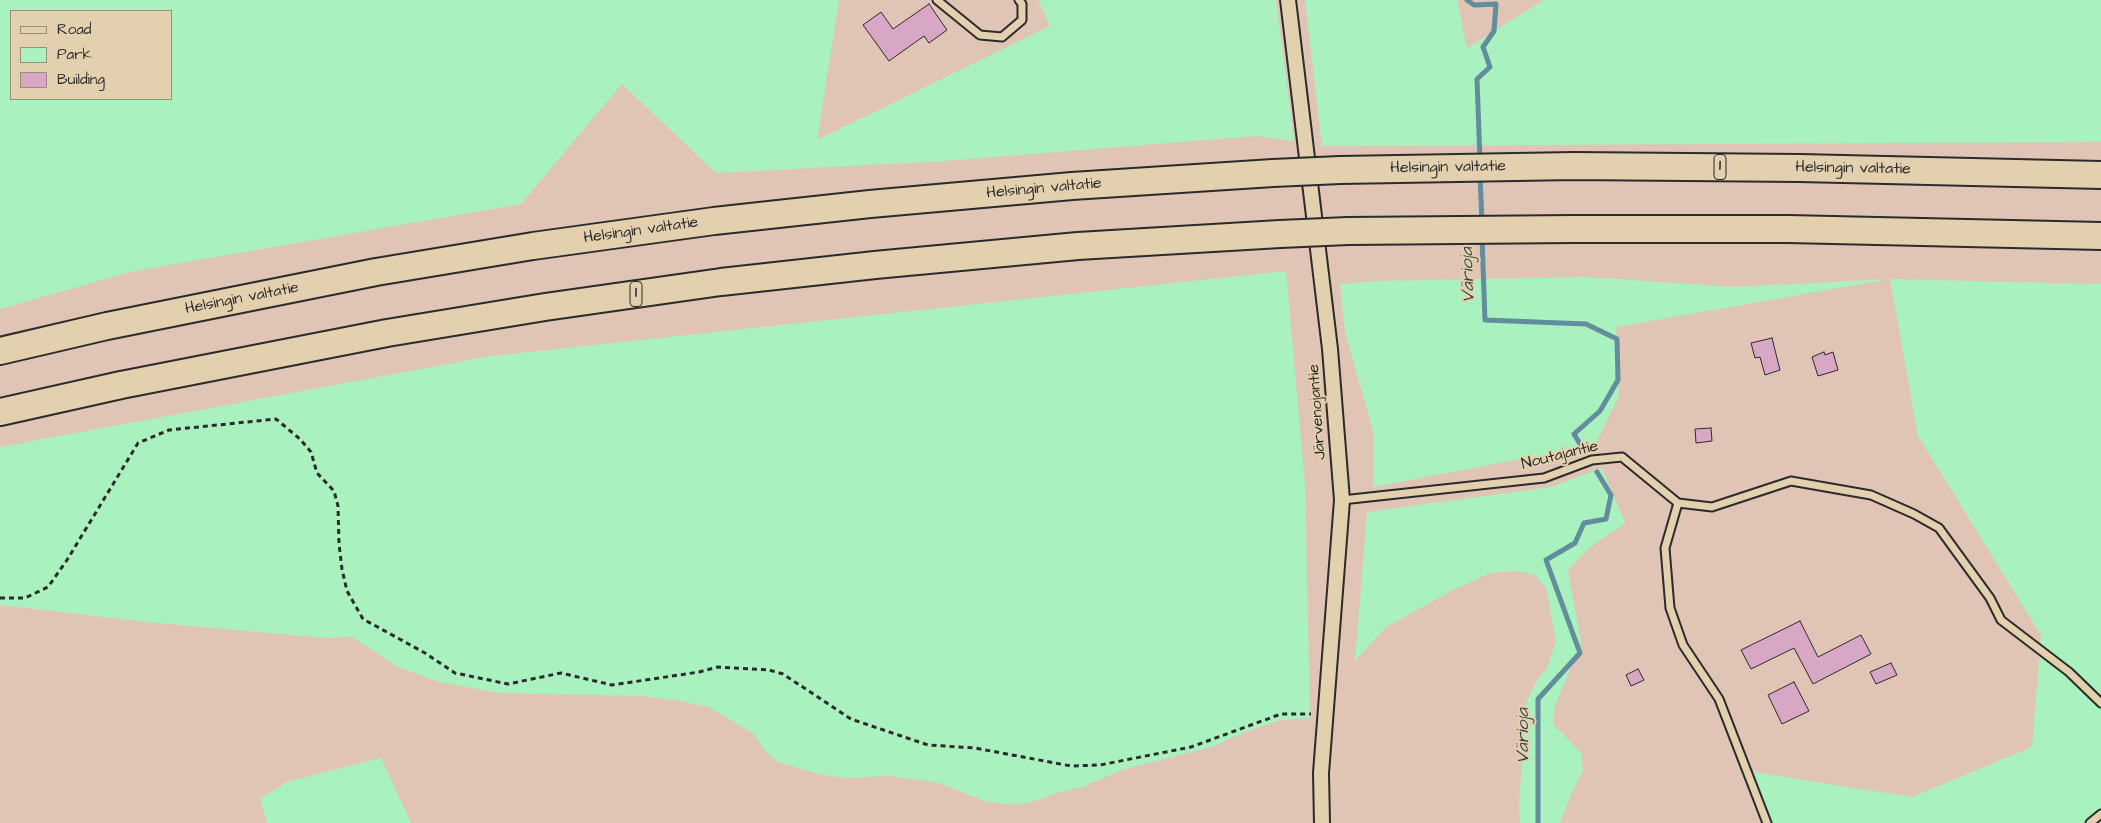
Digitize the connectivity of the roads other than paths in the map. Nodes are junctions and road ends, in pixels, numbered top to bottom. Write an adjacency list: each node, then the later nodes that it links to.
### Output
1 (937, 0): 2 (lane)
2 (1019, 0)
3 (1288, 0): 8 (street, Järvenojantie)
4 (2101, 175): 6 (highway, Helsingin valtatie / 1, bridge)
5 (2101, 236): 7 (highway, 1, bridge)
6 (0, 351)
7 (0, 412)
8 (1342, 500): 9 (lane, Noutajantie); 12 (street, Järvenojantie)
9 (1678, 503): 10 (lane); 13 (lane)
10 (2101, 703)
11 (2101, 814): 14 (lane)
12 (1322, 823)
13 (1768, 823)
14 (2090, 823)

